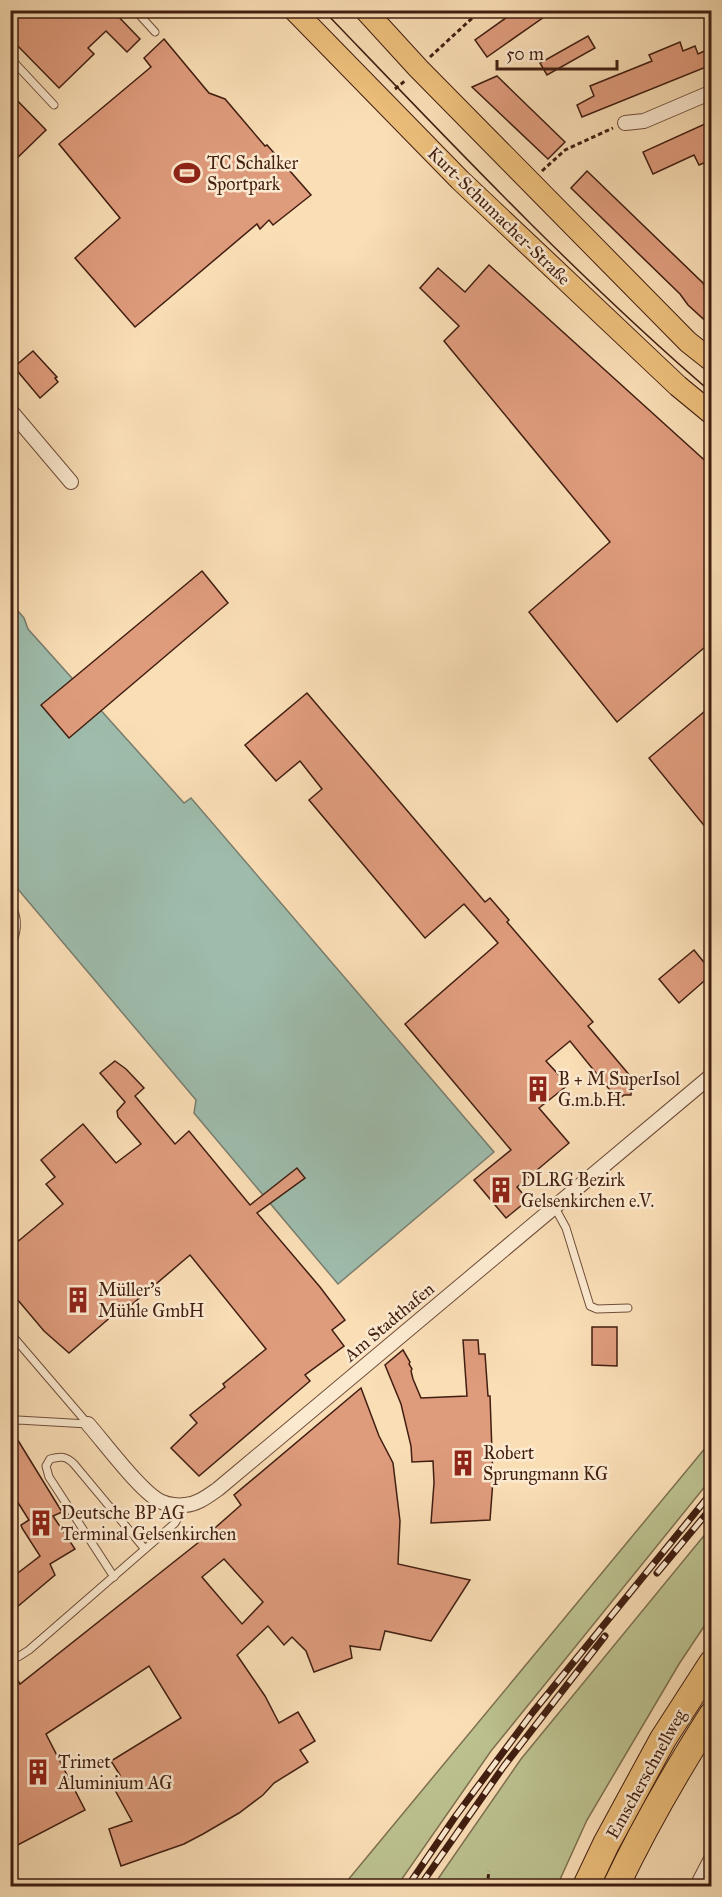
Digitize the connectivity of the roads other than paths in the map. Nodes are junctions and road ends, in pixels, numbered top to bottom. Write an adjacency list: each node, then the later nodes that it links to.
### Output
1 (135, 10): 4 (lane)
2 (294, 10): 11 (main road, Kurt-Schumacher-Straße)
3 (365, 10): 9 (main road)
4 (155, 32)
5 (10, 58): 7 (lane)
6 (711, 92): 8 (street)
7 (54, 105)
8 (625, 123)
9 (711, 361)
10 (10, 410): 12 (street)
11 (711, 414)
12 (71, 482)
13 (10, 906): 14 (lane)
14 (10, 948)
15 (711, 1075): 16 (street, Am Stadthafen)
16 (554, 1206): 17 (lane); 23 (street, Am Stadthafen)
17 (628, 1308)
18 (10, 1333): 22 (lane)
19 (10, 1413): 20 (lane)
20 (18, 1420): 21 (lane); 22 (lane)
21 (10, 1424)
22 (88, 1425): 23 (street)
23 (185, 1505): 24 (lane)
24 (144, 1548): 25 (lane); 25 (lane)
25 (114, 1576): 26 (lane)
26 (10, 1657)
27 (711, 1663): 30 (highway, Emscherschnellweg)
28 (711, 1715): 31 (highway, Emscherschnellweg)
29 (711, 1857): 32 (street)
30 (586, 1887)
31 (616, 1887)
32 (697, 1887)

